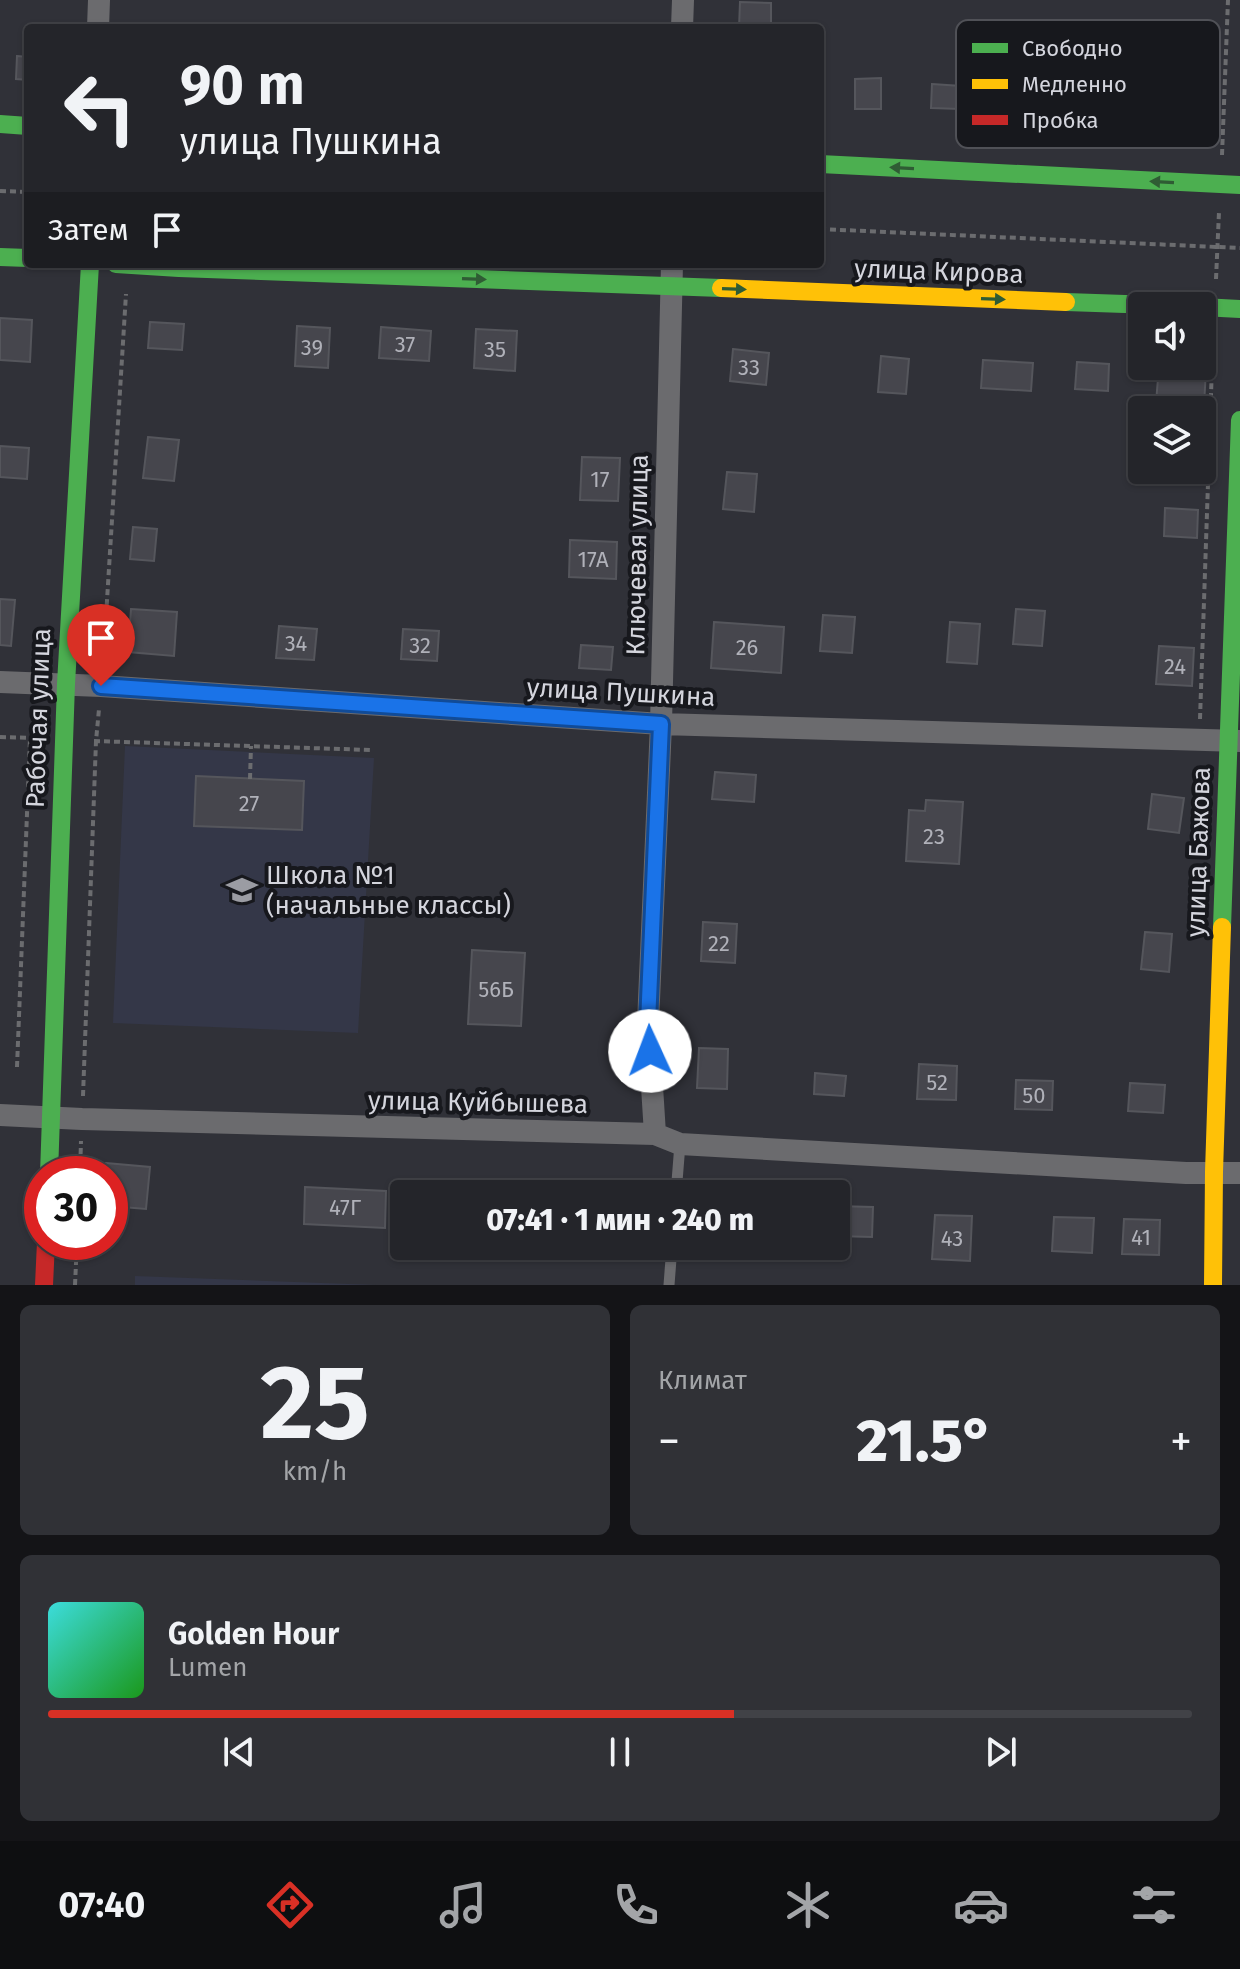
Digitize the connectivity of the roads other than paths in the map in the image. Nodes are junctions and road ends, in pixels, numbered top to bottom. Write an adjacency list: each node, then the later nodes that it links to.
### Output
1 (99, 0): 3 (street)
2 (683, 0): 4 (street)
3 (98, 24)
4 (682, 24)
5 (0, 124): 6 (main road)
6 (24, 126)
7 (824, 164): 8 (main road, one-way to 7)
8 (1240, 185)
9 (0, 257): 10 (main road)
10 (24, 258)
11 (90, 268): 19 (main road, Рабочая улица)
12 (287, 268): 13 (main road, улица Кирова, one-way to 13)
13 (672, 275): 14 (main road, улица Кирова, one-way to 14); 20 (street, Ключевая улица)
14 (1128, 303)
15 (1216, 308): 16 (main road)
16 (1240, 309)
17 (1240, 420): 21 (main road, улица Бажова)
18 (0, 682): 19 (street, улица Пушкина)
19 (66, 684): 20 (street, улица Пушкина); 23 (main road, Рабочая улица)
20 (661, 724): 21 (street, улица Пушкина); 24 (street, Ключевая улица)
21 (1234, 740): 27 (main road, улица Бажова)
22 (0, 1115): 23 (street, улица Куйбышева)
23 (52, 1117): 24 (street, улица Куйбышева); 26 (main road, Рабочая улица)
24 (655, 1134): 25 (street, улица Куйбышева)
25 (680, 1144): 27 (street, улица Куйбышева); 29 (lane)
26 (50, 1156)
27 (1214, 1172): 28 (street, улица Куйбышева); 34 (main road, улица Бажова)
28 (1240, 1173)
29 (677, 1180)
30 (45, 1260): 32 (main road)
31 (671, 1260): 33 (lane)
32 (44, 1285)
33 (669, 1285)
34 (1213, 1285)

